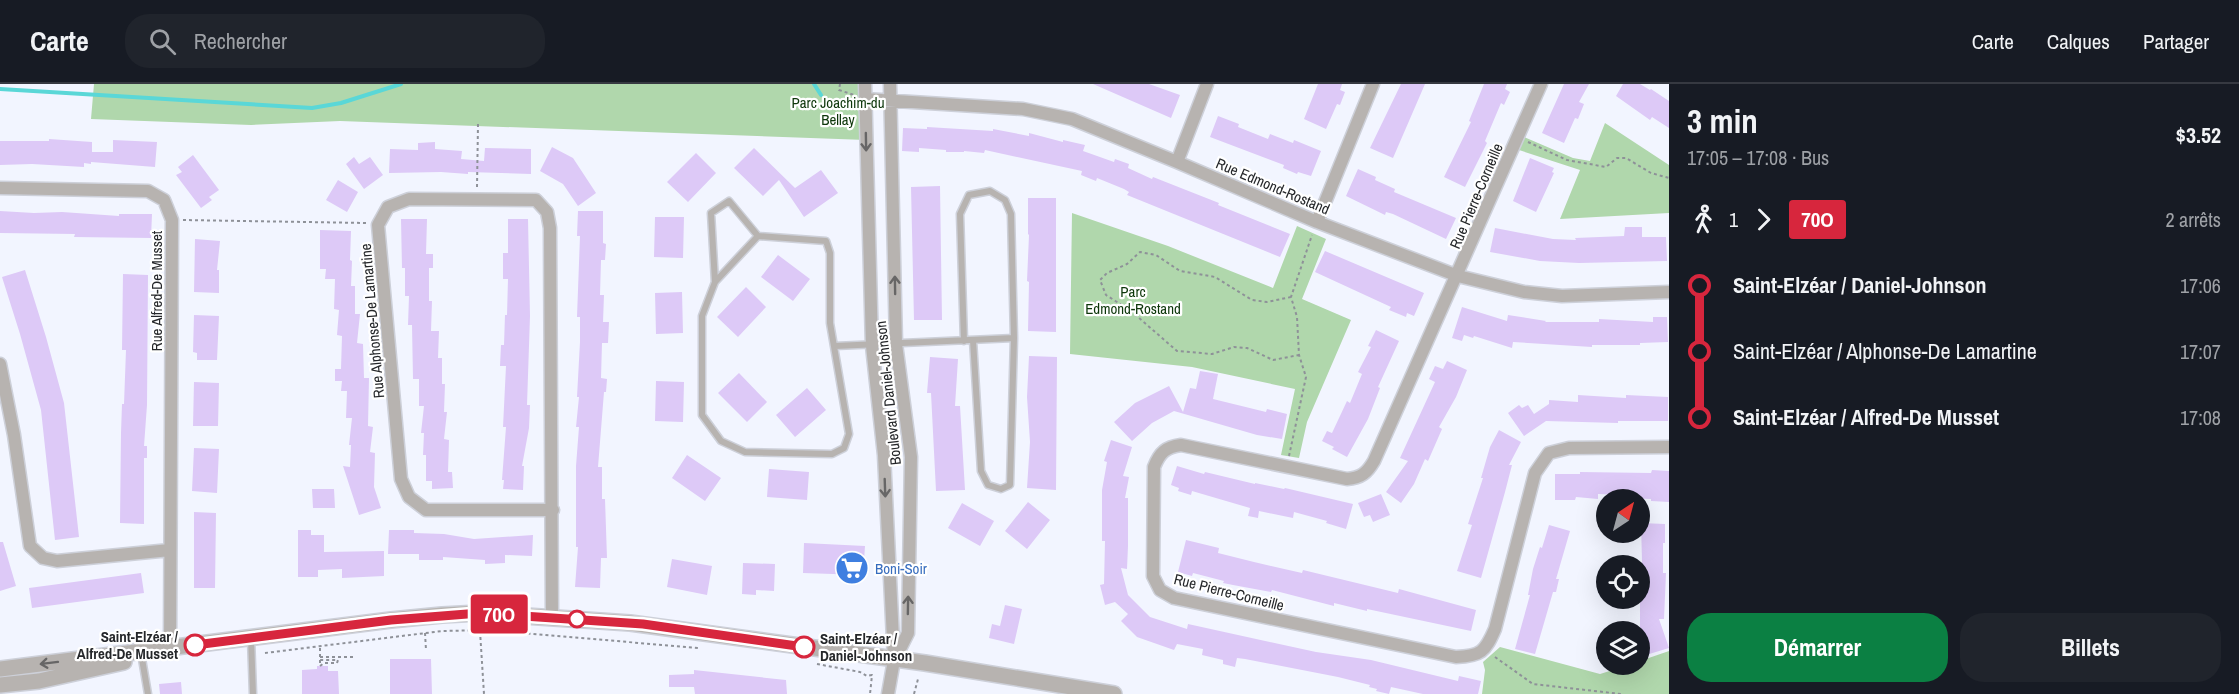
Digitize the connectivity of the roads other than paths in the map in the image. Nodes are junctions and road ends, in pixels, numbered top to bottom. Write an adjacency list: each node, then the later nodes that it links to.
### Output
1 (865, 84): 6 (street, Boulevard Daniel-Johnson)
2 (890, 84): 7 (street, Boulevard Daniel-Johnson)
3 (1207, 84): 8 (street)
4 (1373, 84): 10 (street)
5 (1541, 84): 12 (street, Rue Pierre-Corneille)
6 (866, 99): 7 (street, Rue Edmond-Rostand); 20 (street, Boulevard Daniel-Johnson, one-way to 20)
7 (890, 100): 8 (street, Rue Edmond-Rostand); 18 (street, Boulevard Daniel-Johnson, one-way to 7)
8 (1178, 162): 10 (street, Rue Edmond-Rostand)
9 (0, 188): 24 (street, Rue Alfred-De Musset)
10 (1317, 222): 12 (street, Rue Edmond-Rostand)
11 (758, 237): 13 (lane); 13 (lane); 19 (lane)
12 (1458, 276): 14 (street, Rue Edmond-Rostand); 22 (street, Rue Pierre-Corneille)
13 (715, 282): 19 (lane)
14 (1669, 292)
15 (1014, 338): 16 (lane); 16 (lane); 17 (lane)
16 (973, 340): 17 (lane)
17 (964, 341): 18 (lane)
18 (896, 344): 20 (lane); 29 (street, Boulevard Daniel-Johnson, one-way to 18)
19 (835, 346): 20 (lane)
20 (872, 346): 29 (street, Boulevard Daniel-Johnson, one-way to 29)
21 (0, 364): 24 (street)
22 (1669, 447)
23 (553, 510): 23 (street, Rue Alphonse-De Lamartine); 25 (street, Rue Alphonse-De Lamartine)
24 (170, 549): 27 (street, Rue Alfred-De Musset)
25 (552, 617): 26 (street); 29 (street)
26 (250, 638): 27 (street); 33 (lane)
27 (170, 648): 28 (street)
28 (142, 654): 30 (street, one-way to 30); 31 (street); 32 (lane)
29 (894, 660): 34 (street, Boulevard Daniel-Johnson); 35 (street)
30 (0, 669)
31 (0, 685)
32 (148, 694)
33 (253, 694)
34 (888, 694)
35 (1114, 694)

